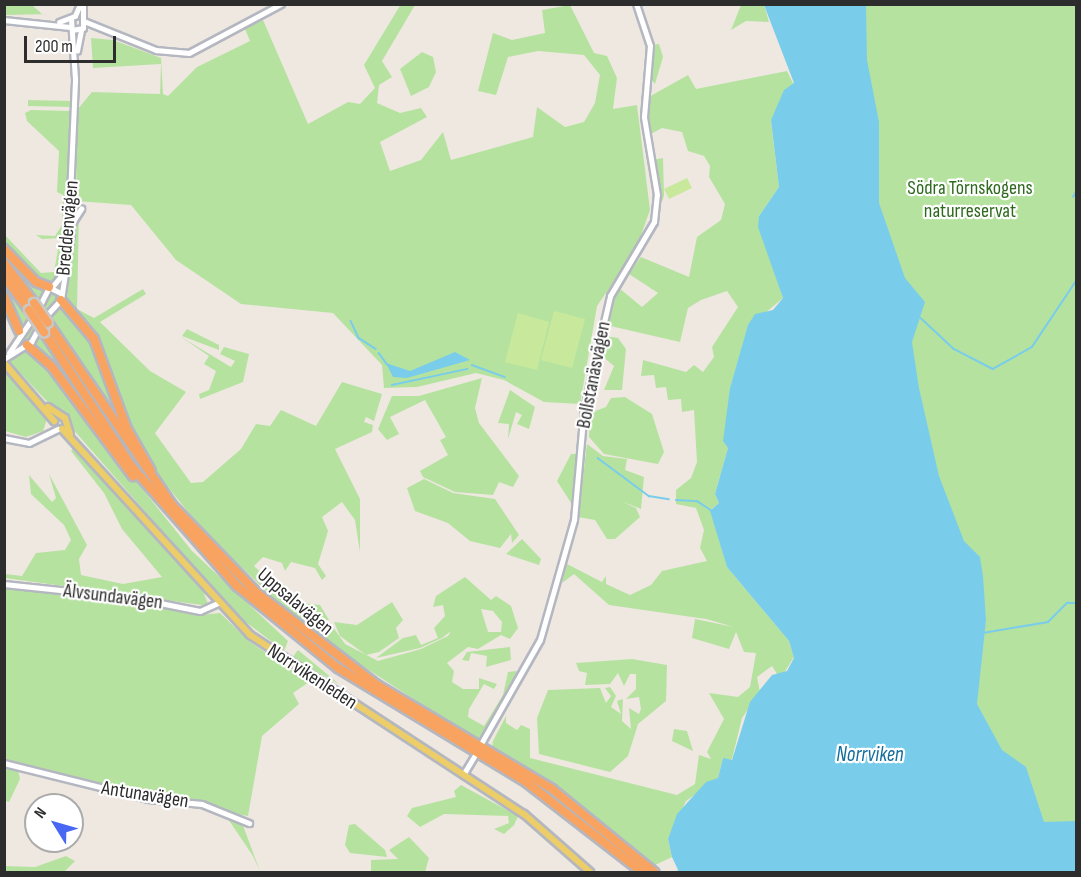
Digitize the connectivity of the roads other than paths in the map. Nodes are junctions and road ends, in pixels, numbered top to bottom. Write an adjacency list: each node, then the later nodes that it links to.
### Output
1 (81, 4): 4 (street, Breddenvägen); 6 (street, Breddenvägen)
2 (281, 4): 8 (street)
3 (636, 4): 33 (street, Bollstanäsvägen)
4 (73, 18): 6 (street); 7 (street); 9 (street, Breddenvägen)
5 (4, 20): 7 (street)
6 (83, 20): 8 (street); 10 (street, Breddenvägen)
7 (56, 22): 9 (street)
8 (102, 28): 10 (street)
9 (71, 29): 10 (street); 11 (street, Breddenvägen)
10 (82, 29): 11 (street, Breddenvägen)
11 (75, 57): 12 (street, Breddenvägen)
12 (72, 163): 14 (street, Breddenvägen); 18 (street, Breddenvägen)
13 (81, 209): 14 (street)
14 (72, 224): 20 (street, Breddenvägen)
15 (4, 249): 18 (highway)
16 (4, 263): 21 (highway, Uppsalavägen)
17 (4, 276): 21 (highway, Uppsalavägen)
18 (51, 287): 20 (street); 22 (street, Breddenvägen)
19 (4, 297): 22 (highway)
20 (61, 297): 23 (street); 30 (highway)
21 (32, 307): 29 (highway, Uppsalavägen, bridge); 30 (highway, Uppsalavägen, bridge)
22 (18, 333): 23 (street); 24 (street)
23 (26, 345): 24 (street); 29 (highway)
24 (5, 360): 25 (main road)
25 (44, 404): 26 (main road); 27 (main road)
26 (61, 416): 27 (main road); 27 (main road)
27 (59, 426): 28 (street); 32 (main road, Norrvikenleden)
28 (4, 438)
29 (181, 527): 39 (highway, Uppsalavägen)
30 (209, 545): 40 (highway, Uppsalavägen)
31 (4, 584): 32 (street, Älvsundavägen)
32 (218, 603): 36 (main road, Norrvikenleden)
33 (482, 742)
34 (474, 757): 36 (street)
35 (4, 763): 37 (street, Antunavägen)
36 (463, 776): 38 (main road, Norrvikenleden)
37 (249, 823)
38 (590, 873)
39 (642, 873)
40 (654, 873)

